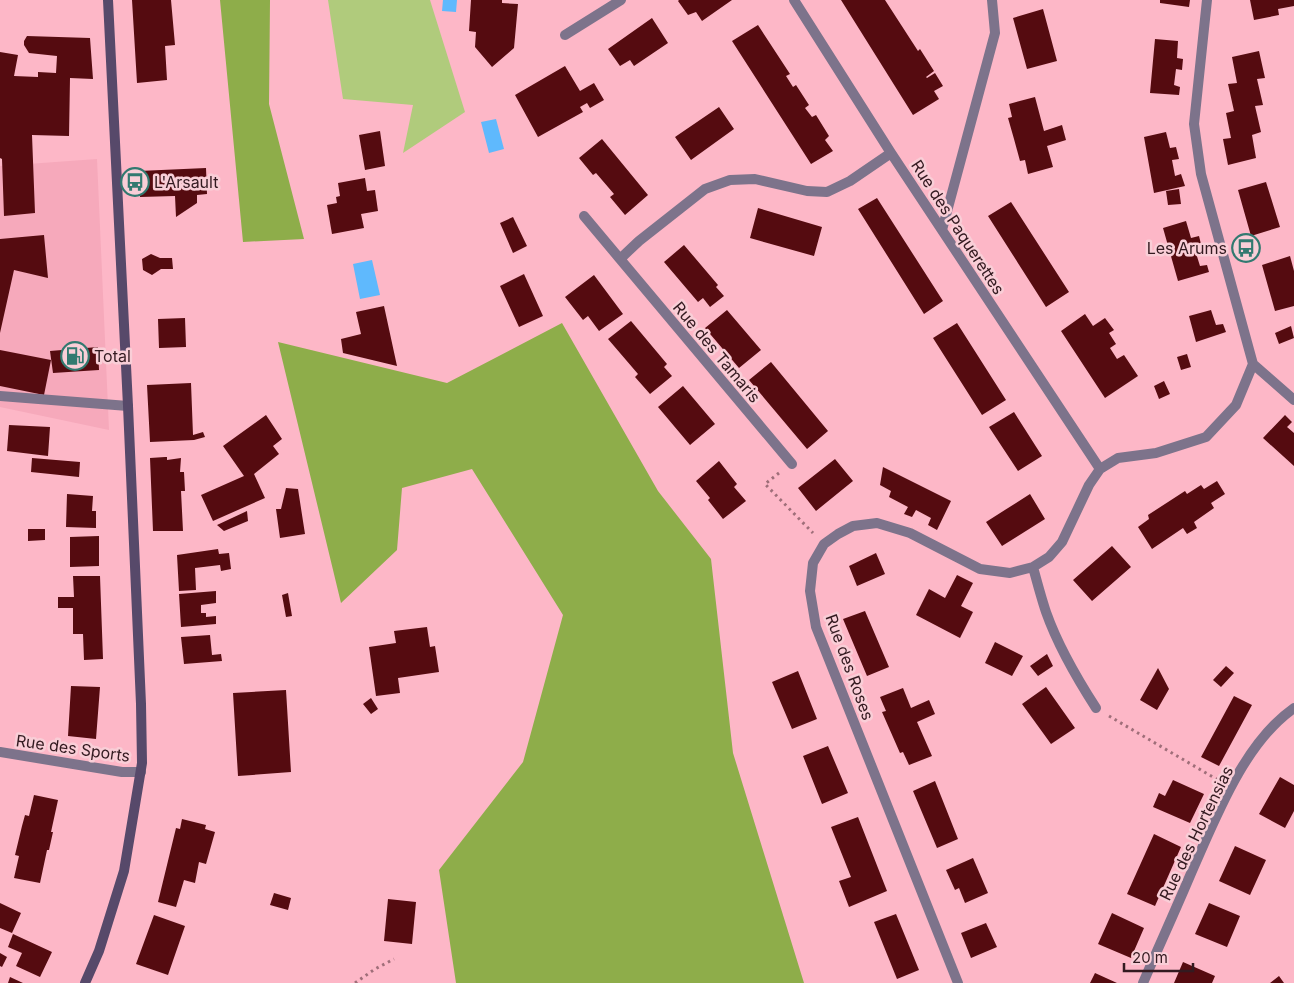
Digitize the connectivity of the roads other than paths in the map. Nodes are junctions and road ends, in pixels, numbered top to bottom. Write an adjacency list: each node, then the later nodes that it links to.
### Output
1 (108, 0): 14 (main road)
2 (621, 0): 6 (street)
3 (794, 0): 7 (street, Rue des Paquerettes)
4 (992, 0): 9 (street)
5 (1207, 0): 11 (street)
6 (565, 35)
7 (891, 153): 9 (street, Rue des Paquerettes); 10 (street)
8 (584, 216): 10 (street, Rue des Tamaris)
9 (942, 230): 16 (street, Rue des Paquerettes)
10 (620, 259): 15 (street, Rue des Tamaris)
11 (1252, 364): 13 (street); 16 (street)
12 (0, 396): 14 (street)
13 (1294, 400)
14 (128, 406): 21 (main road)
15 (792, 464)
16 (1100, 469): 17 (street)
17 (1032, 567): 18 (street); 23 (street, Rue des Roses)
18 (1096, 708)
19 (1294, 708): 24 (street, Rue des Hortensias)
20 (0, 752): 21 (street, Rue des Sports)
21 (141, 772): 22 (main road)
22 (85, 983)
23 (958, 983)
24 (1143, 983)

